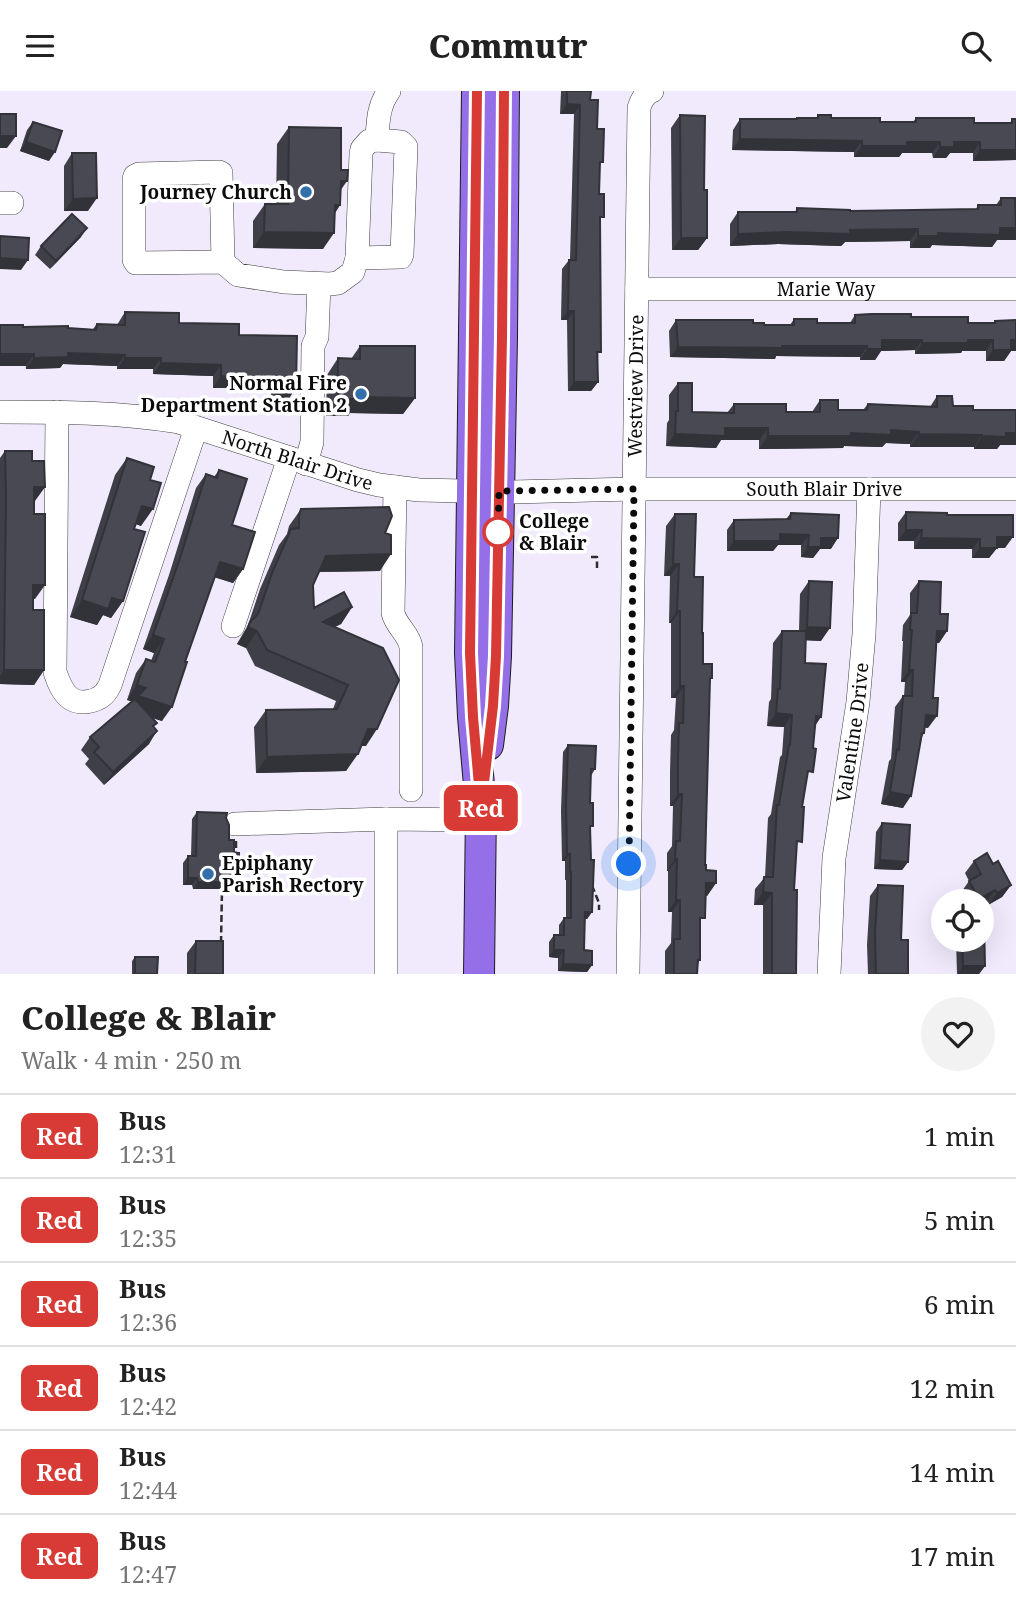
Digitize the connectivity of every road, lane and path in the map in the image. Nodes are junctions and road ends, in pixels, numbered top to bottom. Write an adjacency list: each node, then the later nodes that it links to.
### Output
1 (389, 91): 5 (street)
2 (477, 91): 19 (main road)
3 (504, 91): 19 (main road)
4 (649, 93): 9 (street, Westview Drive)
5 (377, 140): 6 (street); 6 (street)
6 (357, 258): 8 (street)
7 (223, 262): 7 (street); 8 (street)
8 (319, 284): 14 (street)
9 (637, 289): 10 (street, Marie Way); 16 (street, Westview Drive)
10 (1016, 289)
11 (0, 412): 12 (street, North Blair Drive)
12 (57, 412): 13 (street, North Blair Drive); 13 (street)
13 (196, 428): 14 (street, North Blair Drive)
14 (297, 461): 15 (street, North Blair Drive); 22 (street)
15 (395, 487): 19 (street, North Blair Drive); 23 (street)
16 (634, 489): 17 (street, South Blair Drive); 19 (street, North Blair Drive); 35 (street, Westview Drive)
17 (869, 489): 18 (street, South Blair Drive); 36 (street, Valentine Drive)
18 (1016, 489)
19 (486, 491): 24 (main road)
20 (590, 557): 21 (path)
21 (597, 568)
22 (233, 626)
23 (411, 790)
24 (481, 814): 25 (street); 34 (main road)
25 (386, 819): 26 (street); 33 (street)
26 (235, 824)
27 (236, 850): 28 (path)
28 (236, 859)
29 (236, 876): 32 (path)
30 (590, 888): 31 (path)
31 (599, 910)
32 (221, 950)
33 (386, 974)
34 (479, 974)
35 (628, 974)
36 (829, 974)

